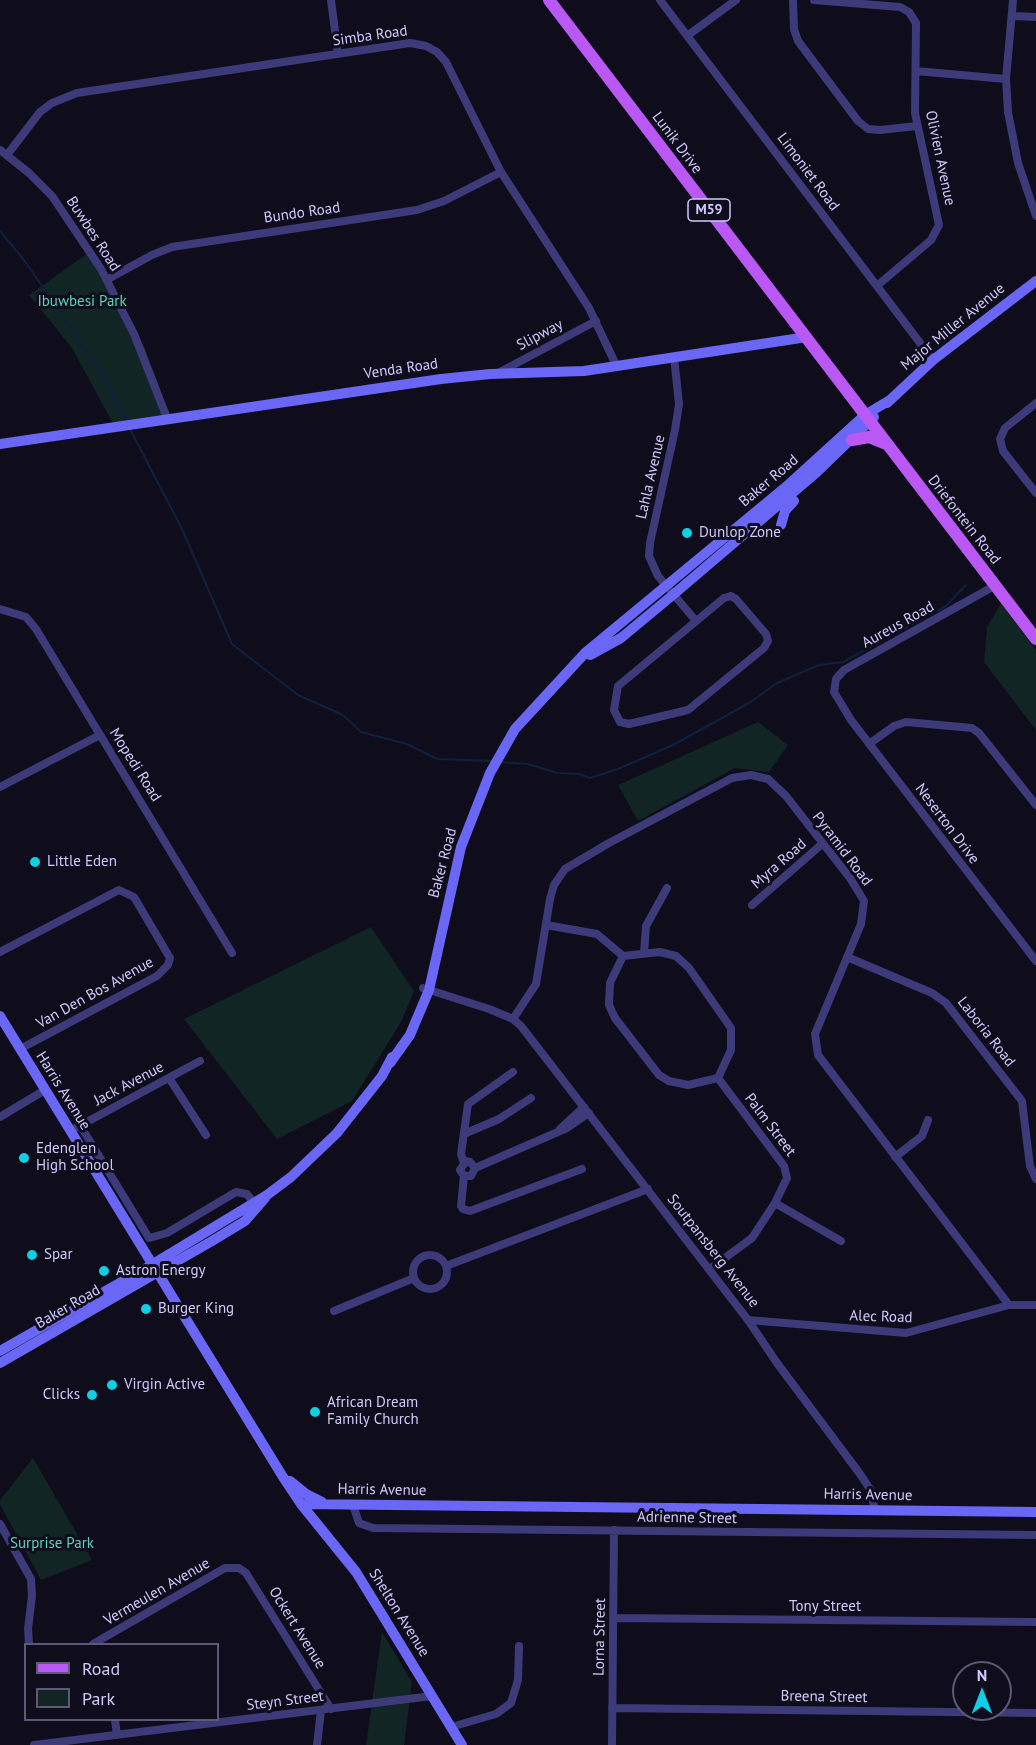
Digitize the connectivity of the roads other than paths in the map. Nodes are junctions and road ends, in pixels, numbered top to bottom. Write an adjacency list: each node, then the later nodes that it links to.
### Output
1 (331, 0): 11 (street)
2 (549, 0): 22 (main road, Lunik Drive / M59)
3 (660, 0): 10 (street, Limoniet Road)
4 (736, 0): 10 (street)
5 (793, 0): 14 (street)
6 (814, 0): 12 (street, Olivien Avenue)
7 (1013, 0): 8 (street)
8 (1013, 16): 9 (street); 13 (street)
9 (1036, 17)
10 (687, 36): 20 (street, Limoniet Road)
11 (338, 54): 15 (street, Simba Road); 16 (street, Simba Road)
12 (916, 71): 13 (street); 14 (street, Olivien Avenue)
13 (1006, 79): 17 (street)
14 (917, 126): 20 (street, Olivien Avenue)
15 (4, 153): 18 (street, Buwbes Road)
16 (501, 172): 18 (street, Bundo Road); 21 (street, Simba Road)
17 (1036, 216)
18 (108, 279): 28 (street, Buwbes Road)
19 (1036, 281): 24 (main road, Major Miller Avenue)
20 (878, 285): 24 (street, Limoniet Road)
21 (596, 321): 25 (street, Simba Road); 26 (street, Slipway)
22 (807, 337): 23 (main road, Venda Road); 29 (main road, Lunik Drive / M59)
23 (674, 357): 25 (main road, Venda Road); 37 (street, Lahla Avenue)
24 (933, 360): 29 (main road, Major Miller Avenue)
25 (617, 367): 26 (main road, Venda Road)
26 (497, 374): 28 (main road, Venda Road)
27 (1036, 403): 34 (street)
28 (167, 418): 31 (main road, Venda Road)
29 (868, 418): 30 (main road, Baker Road); 32 (main road, Driefontein Road / M59); 37 (main road, Baker Road)
30 (852, 440): 32 (main road); 33 (main road, Baker Road)
31 (0, 444)
32 (887, 444): 36 (main road, Driefontein Road / M59)
33 (816, 473): 35 (main road); 37 (main road, Baker Road)
34 (1036, 493)
35 (781, 525)
36 (996, 585): 40 (main road, Driefontein Road / M59); 41 (street, Aureus Road)
37 (670, 590): 39 (street); 56 (main road, Baker Road)
38 (0, 609): 42 (street, Mopedi Road)
39 (696, 621): 39 (street)
40 (1036, 639)
41 (838, 701): 43 (street, Neserton Drive)
42 (100, 735): 44 (street); 51 (street, Mopedi Road)
43 (869, 744): 45 (street); 55 (street, Neserton Drive)
44 (0, 787)
45 (1036, 805)
46 (822, 844): 48 (street, Myra Road); 49 (street, Pyramid Road); 54 (street, Pyramid Road)
47 (667, 888): 52 (street)
48 (752, 905)
49 (546, 925): 53 (street); 58 (street, Pyramid Road)
50 (0, 952): 59 (street, Van Den Bos Avenue)
51 (232, 953)
52 (644, 953): 53 (street); 63 (street)
53 (623, 956): 63 (street)
54 (847, 957): 73 (street, Pyramid Road); 78 (street, Laboria Road)
55 (1036, 961)
56 (426, 989): 58 (street); 80 (main road, Baker Road)
57 (0, 1016): 59 (main road, Harris Avenue)
58 (513, 1019): 66 (street, Soutpansberg Avenue)
59 (20, 1049): 64 (main road, Harris Avenue)
60 (200, 1061): 62 (street, Jack Avenue)
61 (513, 1072): 71 (street)
62 (169, 1078): 69 (street, Jack Avenue); 72 (street)
63 (718, 1078): 82 (street, Palm Street)
64 (45, 1090): 67 (street); 70 (main road, Harris Avenue)
65 (531, 1098): 71 (street)
66 (587, 1110): 75 (street); 79 (street, Soutpansberg Avenue)
67 (0, 1117)
68 (928, 1120): 73 (street)
69 (80, 1125): 70 (street, Jack Avenue); 81 (street)
70 (70, 1131): 85 (main road, Harris Avenue)
71 (464, 1134): 74 (street)
72 (206, 1135)
73 (895, 1157): 88 (street, Pyramid Road)
74 (464, 1163): 75 (street); 77 (street)
75 (475, 1168): 77 (street)
76 (582, 1169): 77 (street)
77 (464, 1176)
78 (1036, 1179)
79 (648, 1189): 84 (street); 86 (street, Soutpansberg Avenue)
80 (267, 1195): 81 (main road, Baker Road); 85 (main road, Baker Road)
81 (253, 1202): 85 (main road, Baker Road)
82 (775, 1203): 83 (street); 86 (street, Palm Street)
83 (841, 1240)
84 (446, 1266): 87 (street); 87 (street)
85 (156, 1268): 92 (main road, Baker Road); 93 (main road, Baker Road); 94 (main road, Harris Avenue)
86 (710, 1269): 91 (street, Soutpansberg Avenue)
87 (414, 1278): 90 (street)
88 (1009, 1305): 89 (street); 91 (street, Alec Road)
89 (1036, 1305)
90 (334, 1311)
91 (748, 1320): 98 (street, Soutpansberg Avenue)
92 (0, 1351)
93 (0, 1363)
94 (283, 1477): 95 (main road, Harris Avenue); 96 (main road)
95 (301, 1504): 96 (main road, Harris Avenue); 103 (main road, Shelton Avenue)
96 (331, 1504): 97 (main road, Harris Avenue); 103 (main road)
97 (353, 1505): 98 (main road, Harris Avenue); 101 (street, Adrienne Street)
98 (874, 1510): 99 (main road, Harris Avenue)
99 (1036, 1512)
100 (0, 1524): 108 (street)
101 (614, 1530): 102 (street, Adrienne Street); 105 (street, Lorna Street)
102 (1036, 1535)
103 (328, 1537): 110 (main road, Shelton Avenue)
104 (235, 1567): 107 (street, Vermeulen Avenue); 112 (street, Ockert Avenue)
105 (614, 1618): 106 (street, Tony Street); 111 (street, Lorna Street)
106 (1036, 1622)
107 (106, 1641)
108 (29, 1643)
109 (519, 1646): 118 (street)
110 (432, 1696): 112 (street, Steyn Street); 118 (main road, Shelton Avenue)
111 (612, 1708): 114 (street, Breena Street); 123 (street, Lorna Street)
112 (331, 1709): 113 (street, Steyn Street)
113 (321, 1710): 115 (street, Steyn Street); 121 (street)
114 (1036, 1713)
115 (219, 1720)
116 (115, 1721): 119 (street)
117 (213, 1721): 119 (street, Steyn Street)
118 (451, 1727): 122 (main road, Shelton Avenue)
119 (117, 1735): 120 (street, Steyn Street)
120 (34, 1745)
121 (317, 1745)
122 (462, 1745)
123 (612, 1745)

